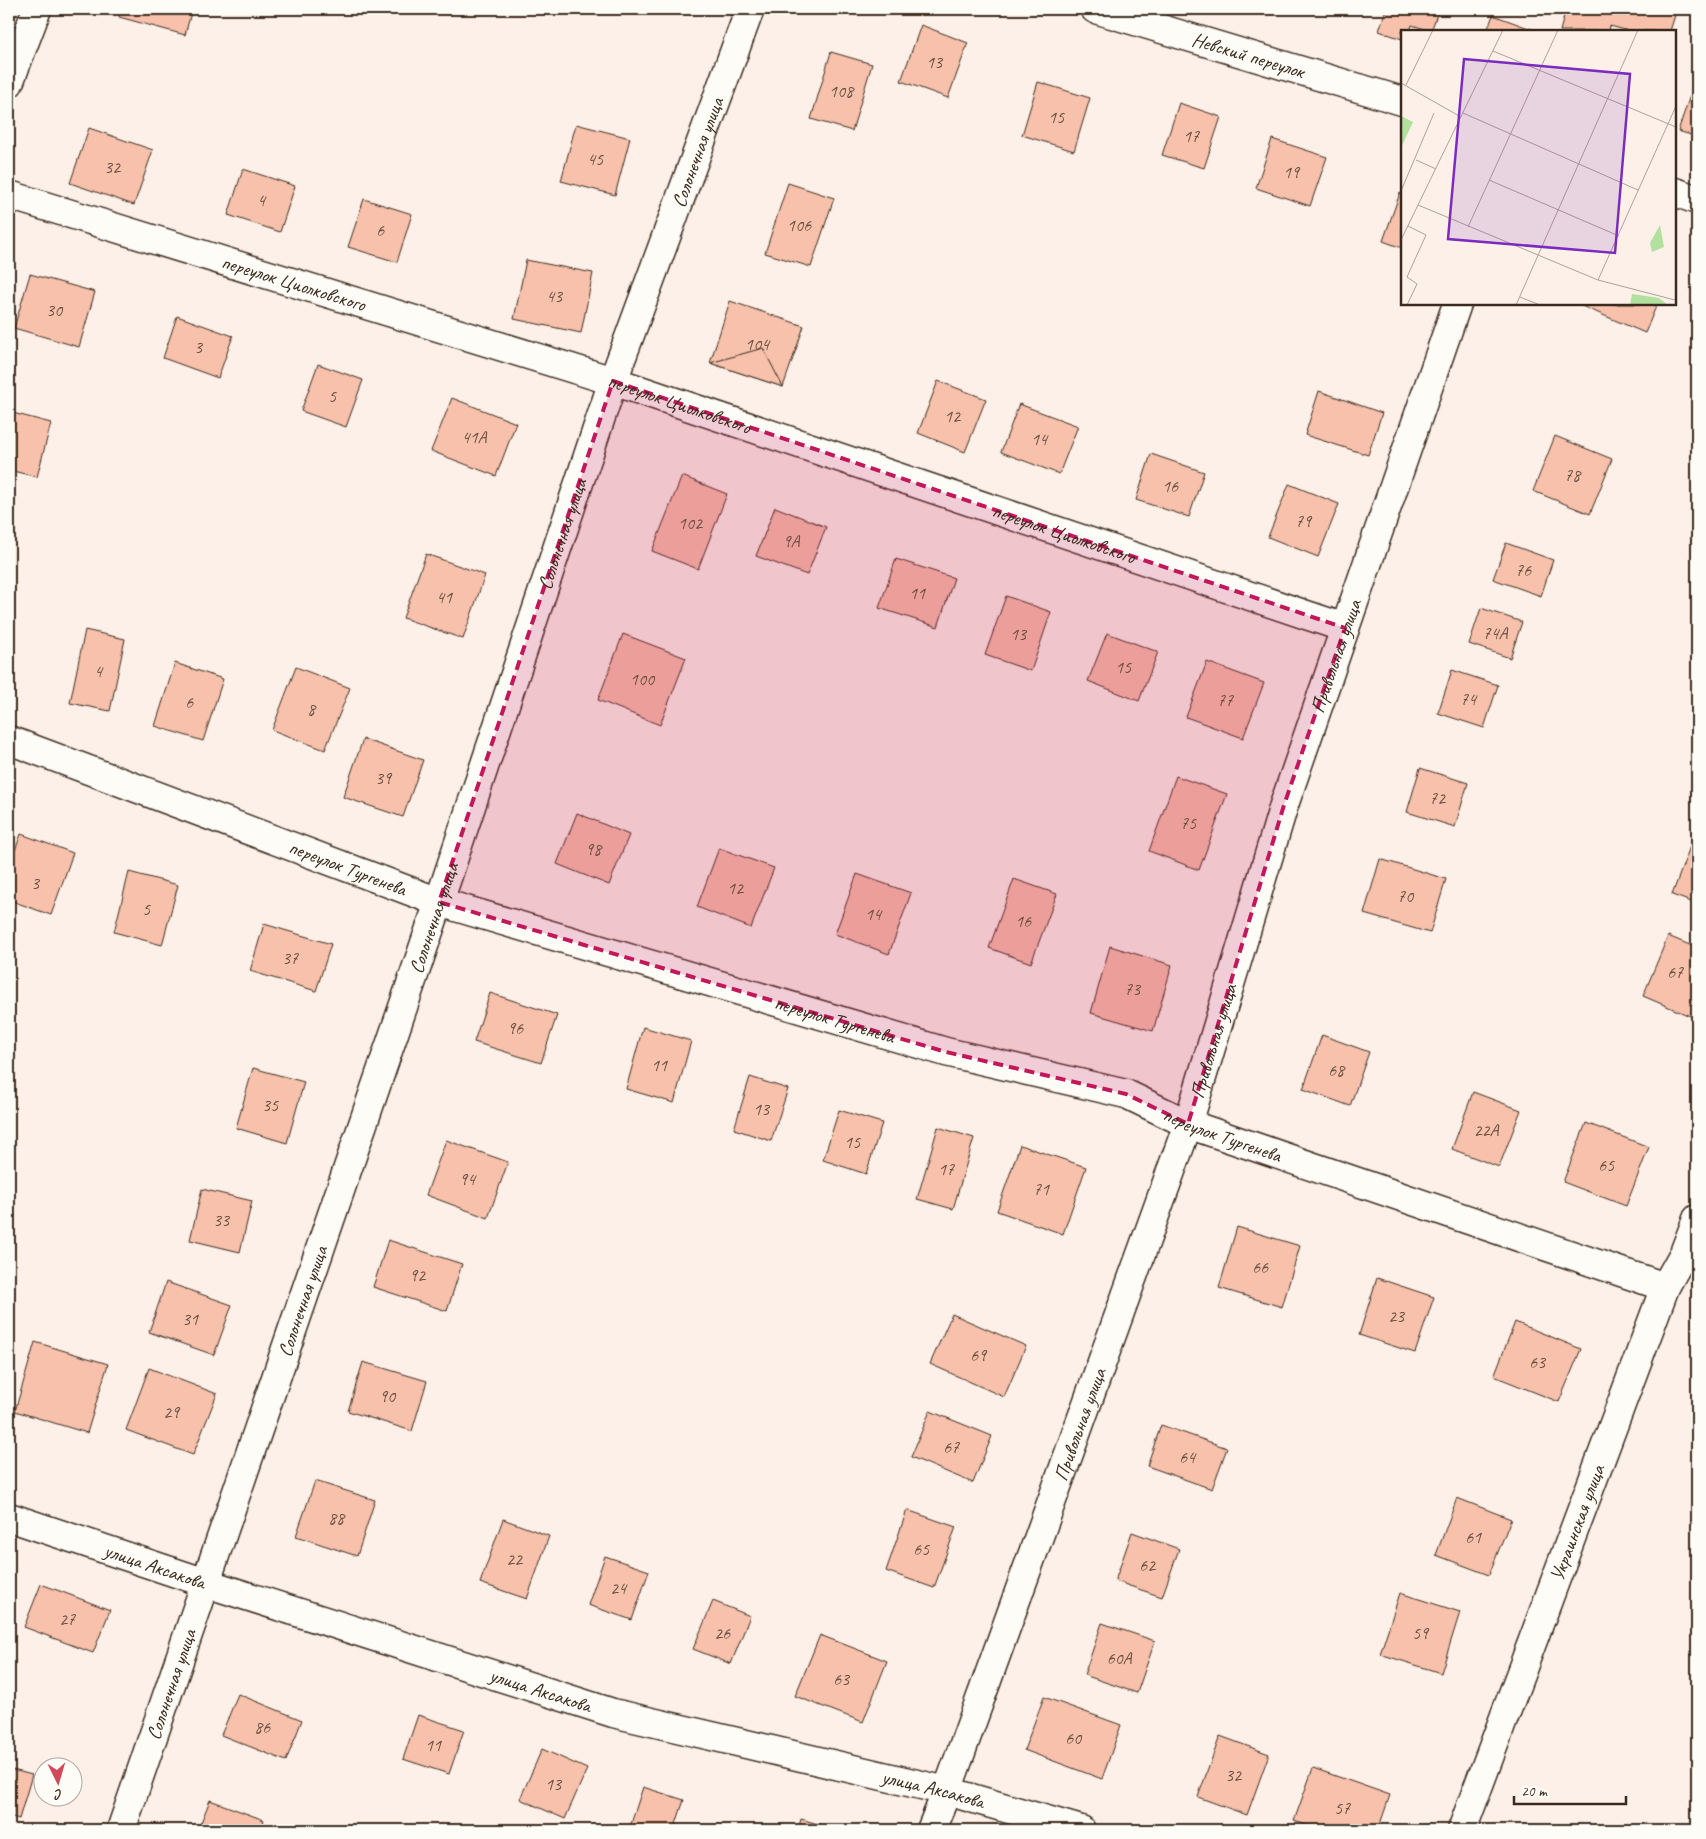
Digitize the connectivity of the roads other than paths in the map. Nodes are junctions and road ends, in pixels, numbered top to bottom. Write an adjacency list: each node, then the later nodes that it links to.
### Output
1 (37, 9): 4 (street)
2 (750, 9): 10 (street, Солонечная улица)
3 (1095, 9): 5 (street, Невский переулок)
4 (9, 83)
5 (1401, 101)
6 (1676, 192): 8 (street)
7 (9, 195): 10 (street, переулок Циолковского)
8 (1697, 200)
9 (1457, 305): 11 (street, Привольная улица)
10 (613, 381): 11 (street, переулок Циолковского); 13 (street, Солонечная улица)
11 (1345, 628): 14 (street, Привольная улица)
12 (9, 740): 13 (street, переулок Тургенева)
13 (439, 902): 14 (street, переулок Тургенева); 19 (street, Солонечная улица)
14 (1188, 1124): 17 (street, переулок Тургенева); 20 (street, Привольная улица)
15 (1697, 1219): 16 (street, Украинская улица)
16 (1691, 1256): 17 (street, Украинская улица)
17 (1665, 1287): 24 (street, Украинская улица)
18 (9, 1517): 19 (street, улица Аксакова)
19 (206, 1583): 20 (street, улица Аксакова); 21 (street, Солонечная улица)
20 (947, 1791): 22 (street, Привольная улица); 23 (street, улица Аксакова)
21 (121, 1830)
22 (931, 1830)
23 (1081, 1830)
24 (1462, 1830)

